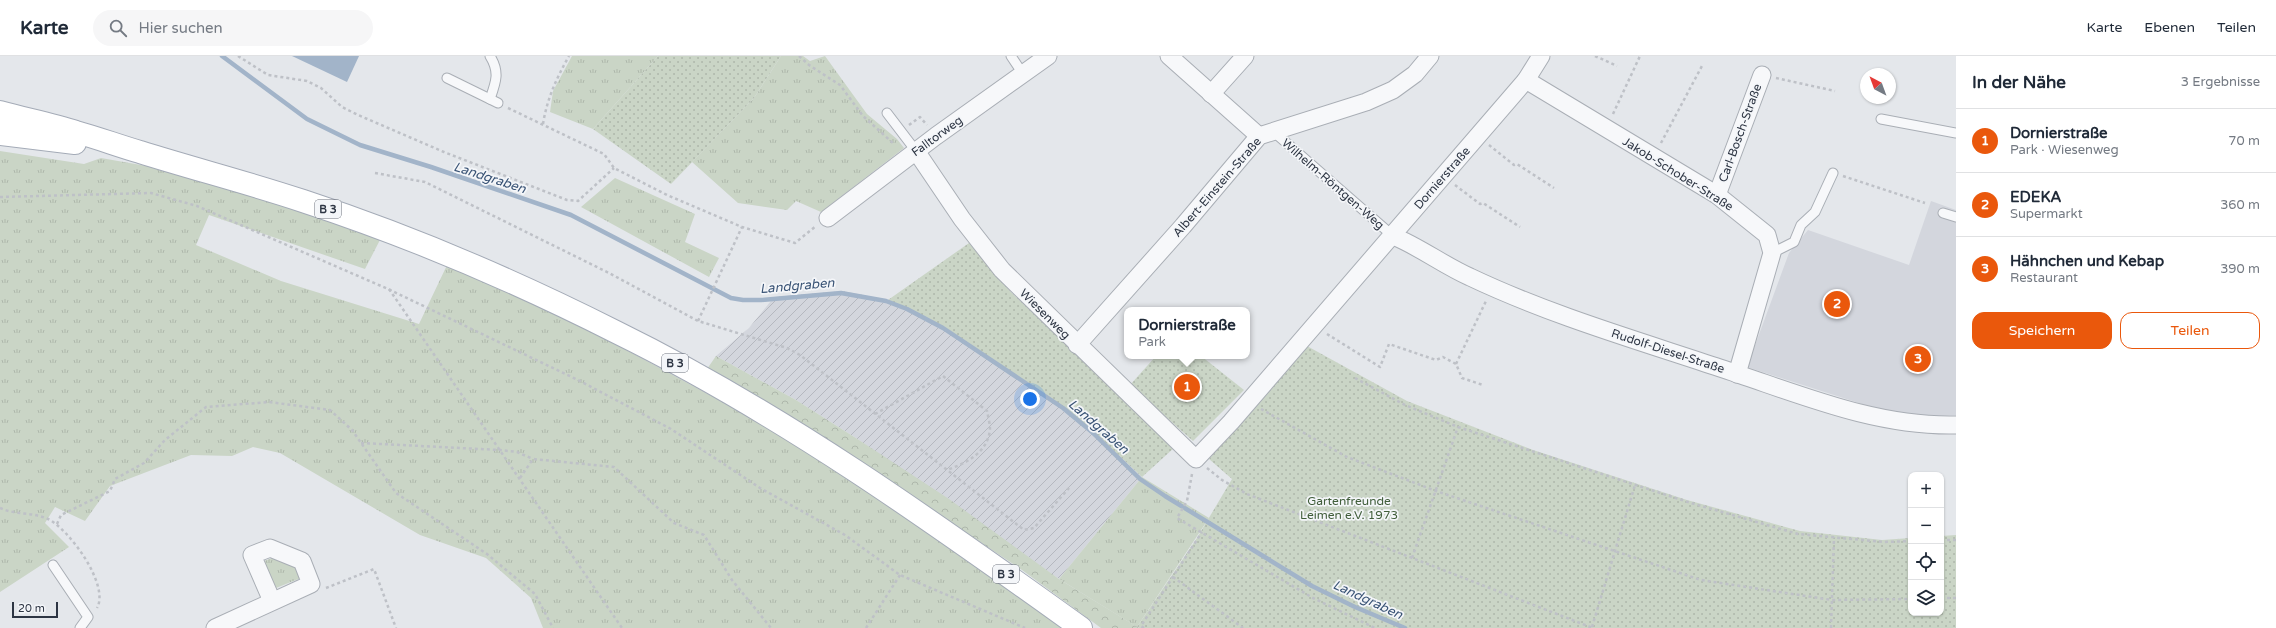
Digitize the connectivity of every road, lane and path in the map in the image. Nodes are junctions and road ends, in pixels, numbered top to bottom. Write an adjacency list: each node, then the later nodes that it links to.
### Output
1 (238, 56): 36 (path)
2 (490, 56): 21 (lane)
3 (568, 56): 25 (path)
4 (800, 56): 34 (path)
5 (1011, 56): 15 (lane)
6 (1048, 56): 15 (street, Falltorweg)
7 (1169, 56): 20 (street)
8 (1245, 56): 20 (street)
9 (1430, 56): 29 (street, Albert-Einstein-Straße)
10 (1540, 56): 18 (street, Dornierstraße)
11 (1595, 56): 14 (path)
12 (1640, 56): 26 (path)
13 (1703, 64): 35 (path)
14 (1617, 66)
15 (1024, 74): 31 (street, Falltorweg)
16 (1762, 75): 19 (path, Carl-Bosch-Straße); 41 (street, Carl-Bosch-Straße)
17 (447, 78): 21 (lane)
18 (1526, 80): 26 (street, Jakob-Schober-Straße); 32 (street, Dornierstraße)
19 (1835, 91)
20 (1212, 94): 29 (street)
21 (494, 101): 25 (path)
22 (0, 112): 33 (main road, B 3)
23 (887, 113): 27 (lane)
24 (1880, 119): 30 (lane)
25 (543, 124): 36 (path)
26 (1606, 129): 35 (street, Jakob-Schober-Straße)
27 (900, 130): 31 (path); 34 (lane)
28 (0, 134): 33 (main road, B 3)
29 (1266, 134): 49 (lane, Wilhelm-Röntgen-Weg); 55 (street, Albert-Einstein-Straße)
30 (1956, 134)
31 (936, 136): 34 (street, Falltorweg)
32 (1478, 136): 39 (street, Dornierstraße); 40 (path)
33 (136, 151): 100 (main road, B 3)
34 (912, 153): 46 (street, Falltorweg); 55 (street, Wiesenweg)
35 (1653, 158): 41 (street, Jakob-Schober-Straße)
36 (614, 168): 47 (path)
37 (375, 173): 53 (path)
38 (1833, 173): 43 (path); 50 (lane)
39 (1444, 176): 48 (path); 49 (street, Dornierstraße)
40 (1554, 188)
41 (1717, 195): 50 (street, Jakob-Schober-Straße)
42 (0, 197): 52 (path)
43 (1925, 203)
44 (1943, 213): 45 (lane)
45 (1956, 217)
46 (828, 218): 47 (path)
47 (742, 227): 53 (path)
48 (1520, 227)
49 (1393, 236): 51 (street, Rudolf-Diesel-Straße); 54 (street, Dornierstraße)
50 (1772, 253): 57 (street)
51 (1493, 287): 56 (path); 57 (street, Rudolf-Diesel-Straße)
52 (388, 289): 65 (path); 83 (path)
53 (698, 321): 61 (path)
54 (1313, 326): 56 (path); 60 (street, Dornierstraße)
55 (1077, 345): 67 (street, Wiesenweg)
56 (1456, 364): 59 (path)
57 (1738, 374): 62 (street, Rudolf-Diesel-Straße)
58 (1355, 378): 63 (path)
59 (1483, 385)
60 (1249, 401): 67 (street, Dornierstraße); 72 (path)
61 (875, 414): 68 (path); 68 (path)
62 (1956, 426)
63 (1458, 428): 70 (path); 72 (path)
64 (361, 443): 65 (path); 74 (path); 95 (path)
65 (500, 450): 66 (path); 69 (path)
66 (533, 459): 69 (path); 97 (path)
67 (1196, 459): 75 (path); 81 (path)
68 (946, 470): 71 (path)
69 (520, 478): 96 (path)
70 (1635, 485): 76 (path); 80 (path)
71 (1069, 488)
72 (1436, 491): 80 (path); 81 (path)
73 (0, 508): 74 (path)
74 (56, 524): 91 (path)
75 (1202, 532): 84 (path); 103 (path)
76 (1834, 537): 79 (path); 89 (path)
77 (1944, 540): 78 (path)
78 (1956, 540)
79 (1908, 541)
80 (1614, 551): 89 (path); 104 (path)
81 (1412, 558): 104 (path)
82 (54, 566): 91 (lane)
83 (900, 575): 98 (path); 99 (path)
84 (1173, 577): 101 (path); 102 (path)
85 (311, 584): 90 (street); 90 (street); 94 (path)
86 (1944, 598): 87 (path)
87 (1956, 598)
88 (1908, 599): 89 (path)
89 (1832, 600): 105 (path)
90 (272, 601): 93 (street)
91 (88, 617): 92 (lane)
92 (80, 628)
93 (215, 628)
94 (396, 628)
95 (553, 628)
96 (622, 628)
97 (771, 628)
98 (866, 628)
99 (1025, 628)
100 (1081, 628)
101 (1144, 628)
102 (1243, 628)
103 (1375, 628)
104 (1592, 628)
105 (1831, 628)

